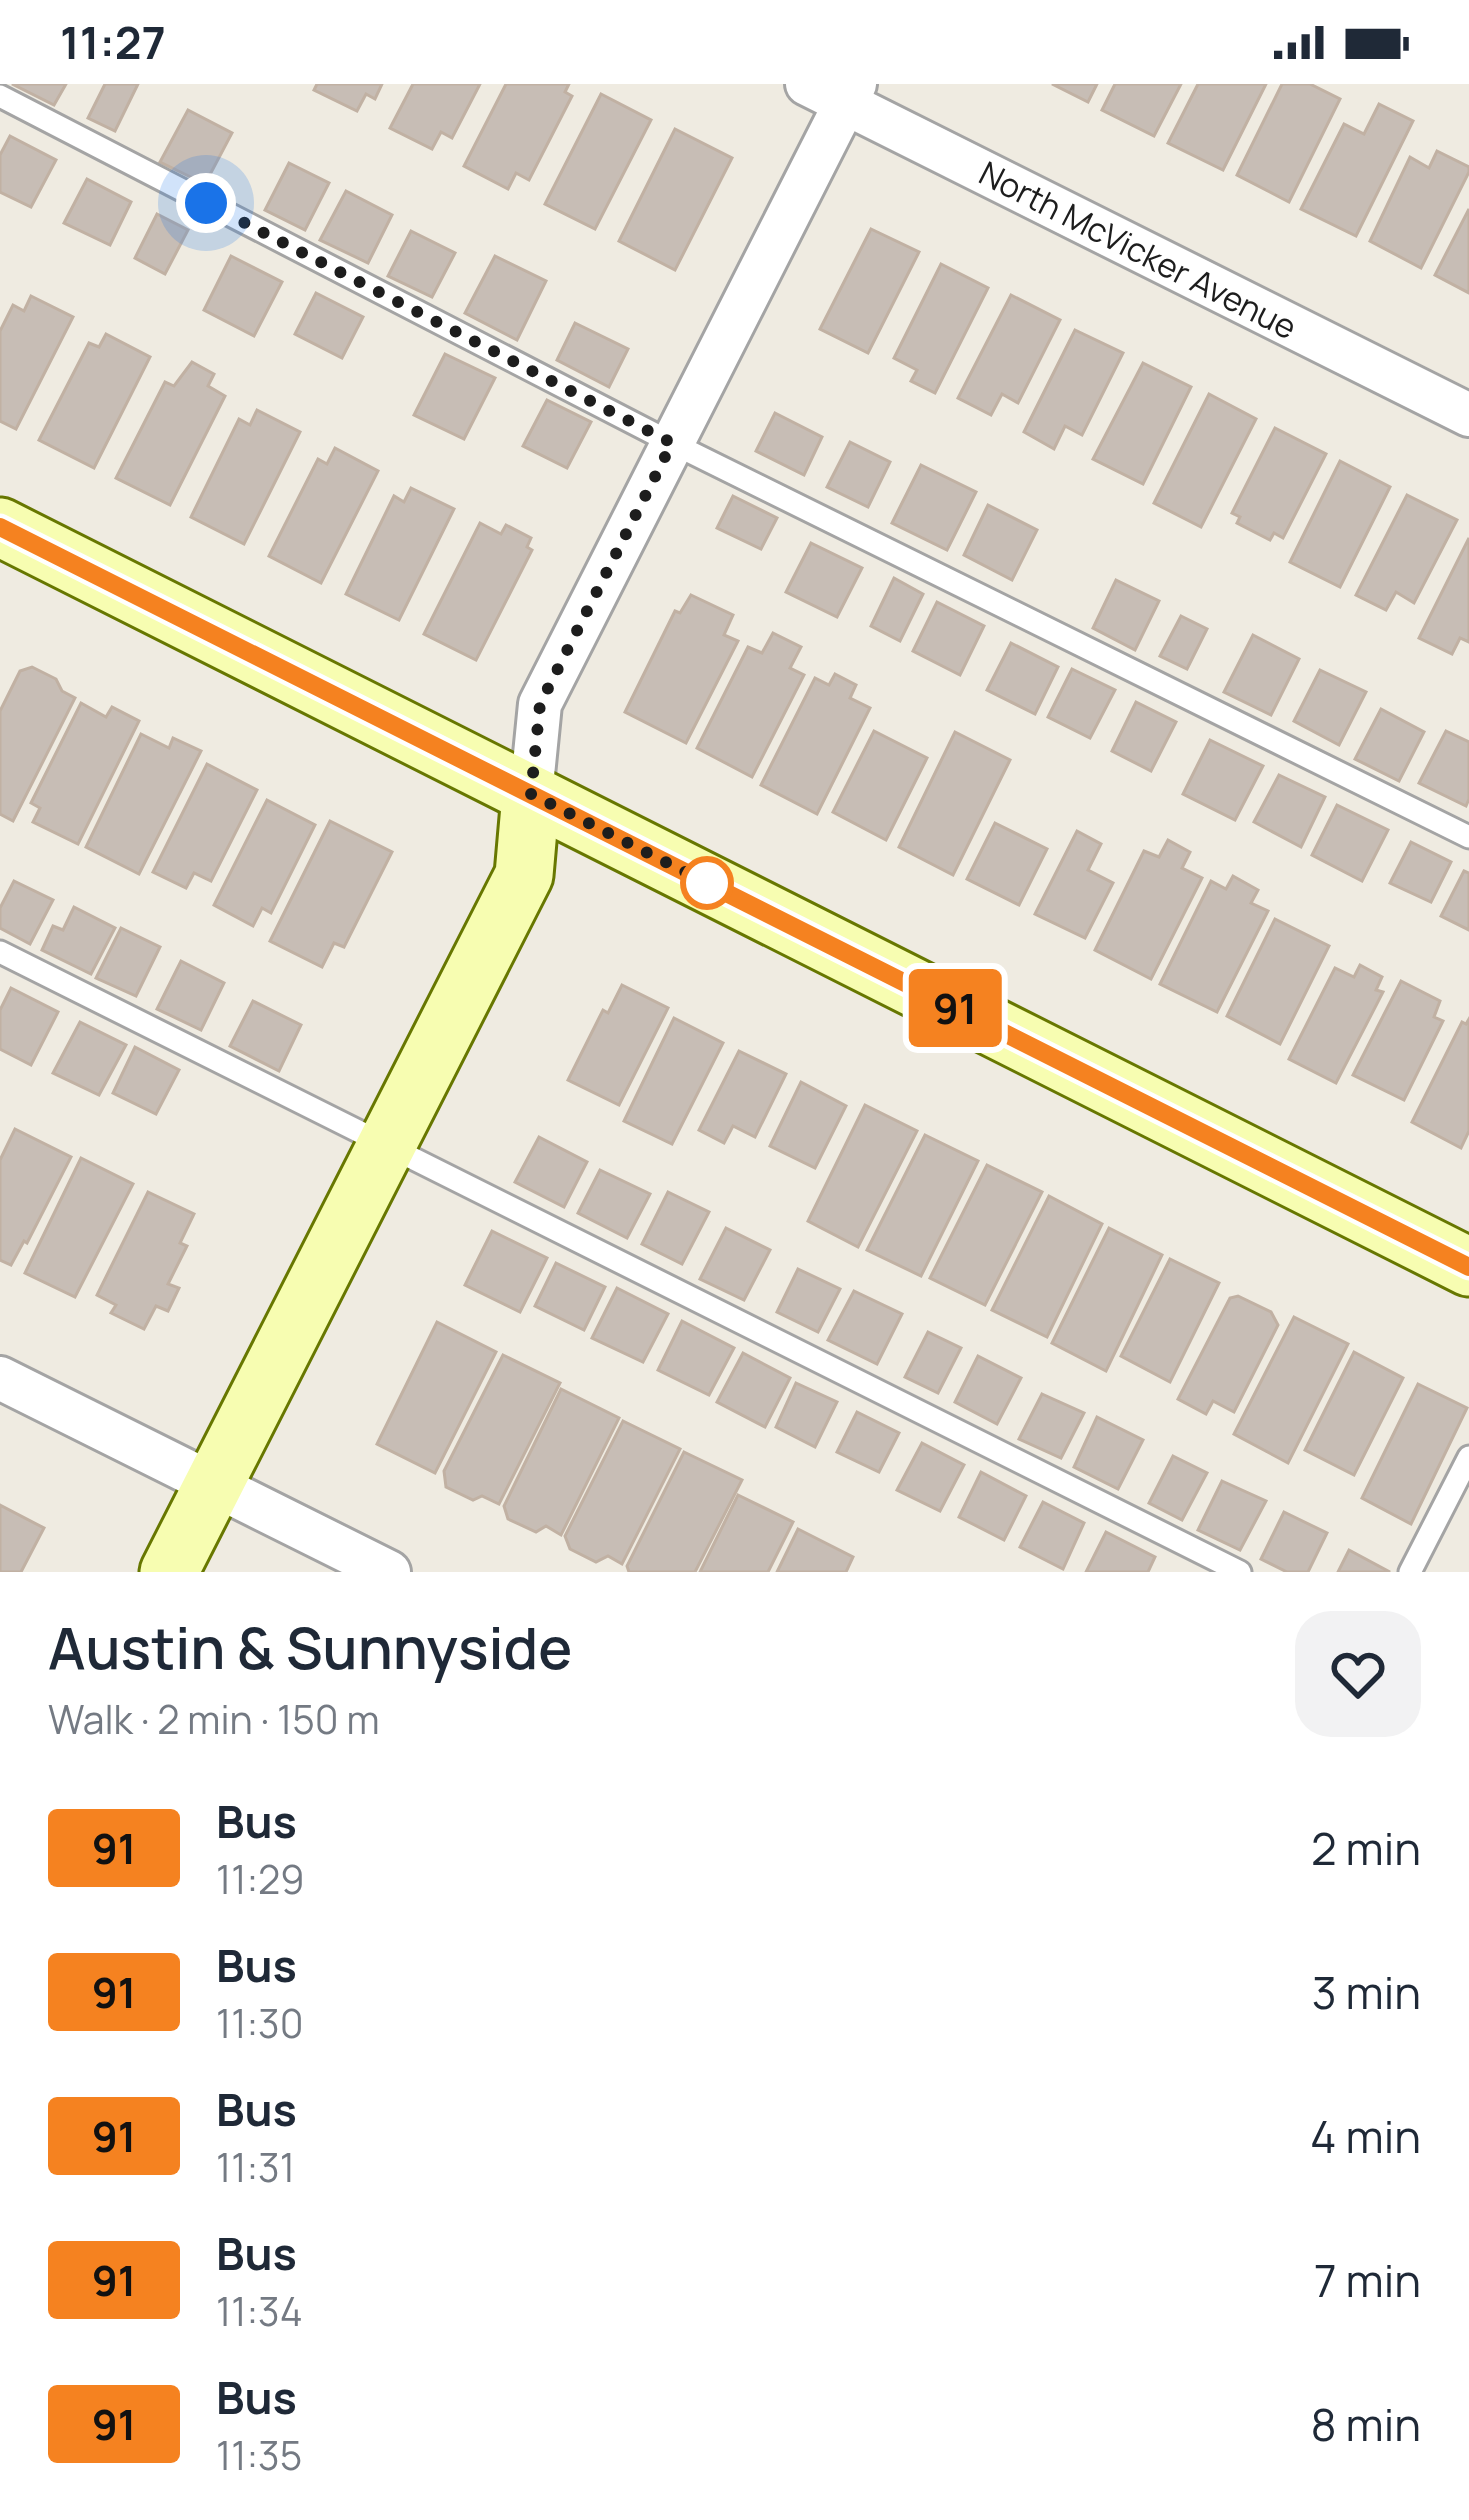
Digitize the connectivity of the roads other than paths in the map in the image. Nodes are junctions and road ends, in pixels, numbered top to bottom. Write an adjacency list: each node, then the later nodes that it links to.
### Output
1 (807, 84): 2 (street, North McVicker Avenue)
2 (850, 94): 4 (street, North McVicker Avenue); 5 (street)
3 (0, 96): 5 (lane)
4 (1469, 415)
5 (672, 443): 7 (street); 8 (lane)
6 (0, 527): 7 (street)
7 (531, 794): 10 (street); 11 (street)
8 (1469, 837)
9 (0, 952): 10 (lane)
10 (385, 1147): 14 (street); 17 (lane)
11 (1469, 1267)
12 (0, 1378): 14 (street)
13 (1469, 1456): 18 (lane)
14 (213, 1484): 15 (street); 16 (street)
15 (169, 1572)
16 (389, 1572)
17 (1240, 1572)
18 (1410, 1572)

